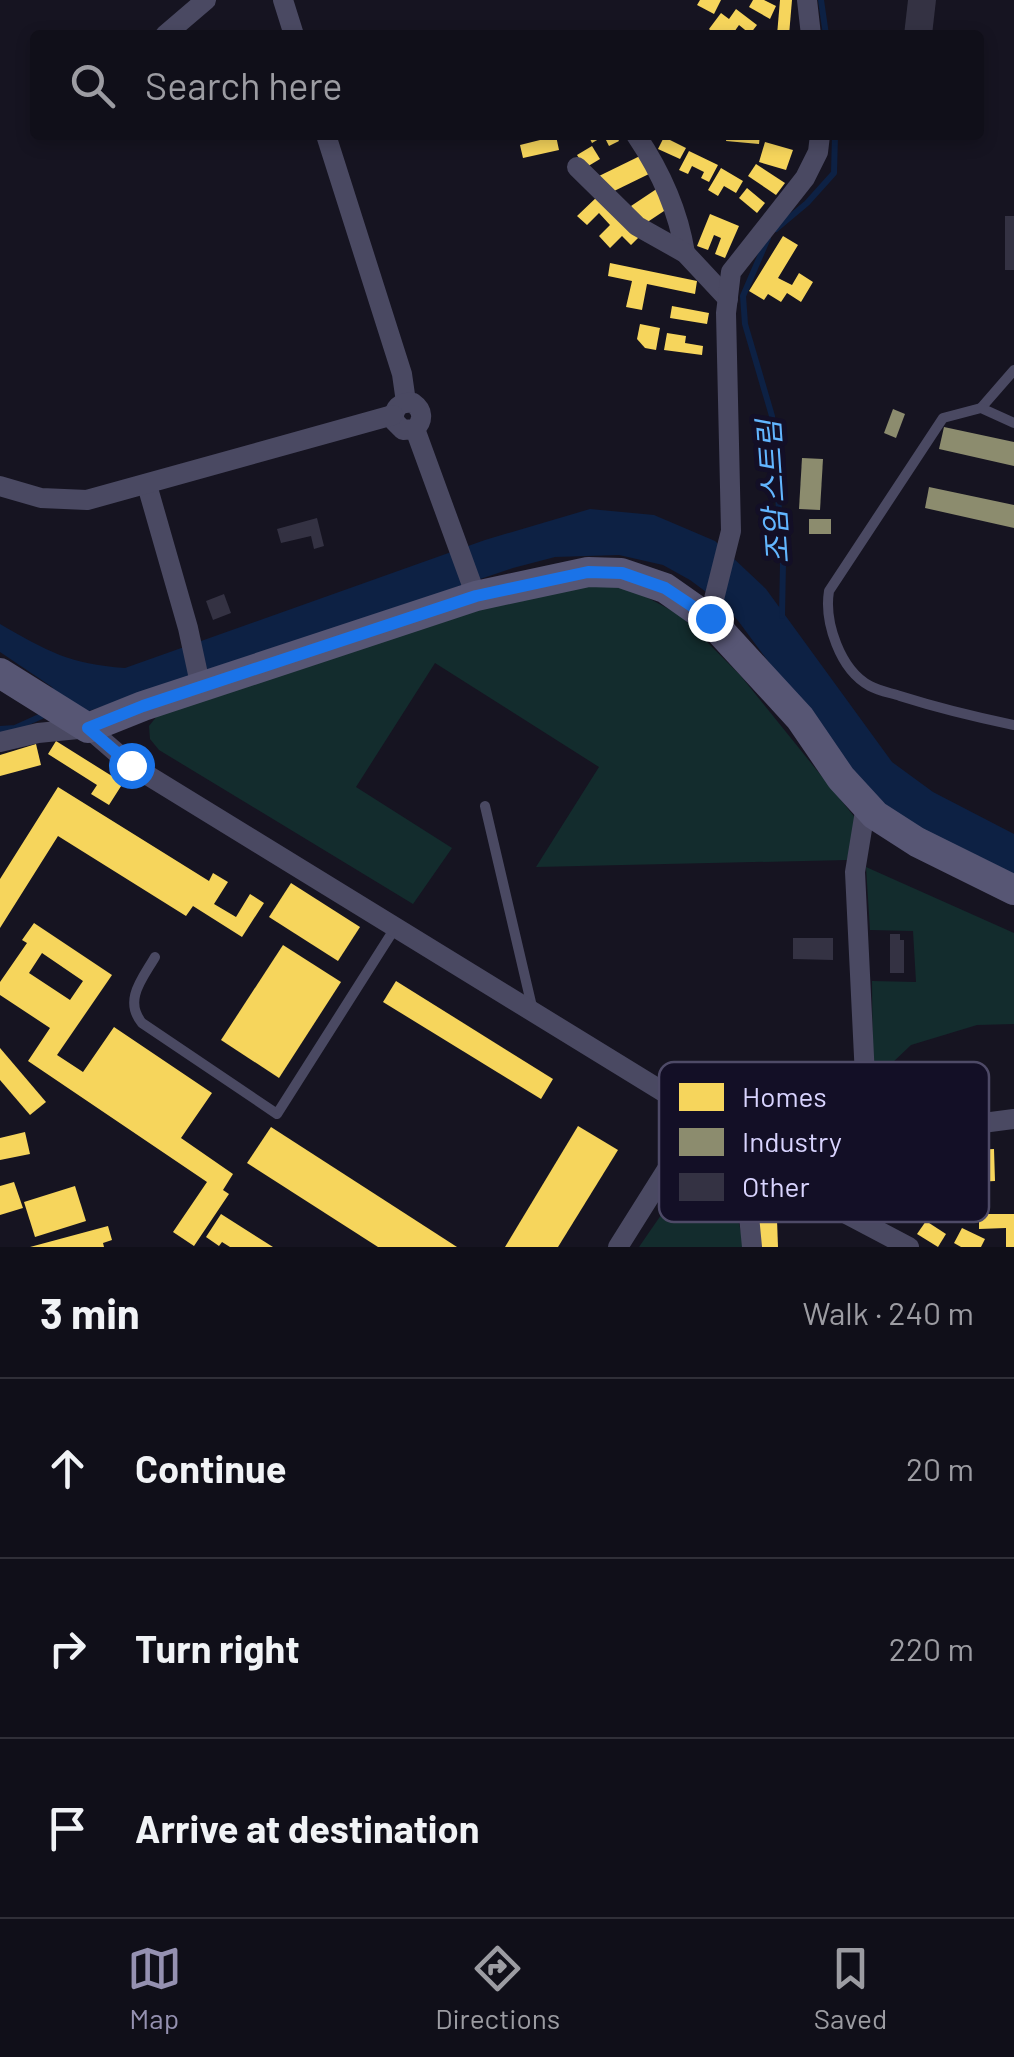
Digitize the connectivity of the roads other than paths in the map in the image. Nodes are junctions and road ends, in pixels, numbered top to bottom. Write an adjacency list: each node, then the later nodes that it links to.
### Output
1 (206, 0): 4 (street)
2 (283, 0): 5 (street)
3 (806, 0): 6 (street)
4 (172, 30)
5 (292, 30)
6 (810, 30)
7 (328, 140): 14 (street)
8 (639, 140): 11 (street)
9 (819, 140): 12 (street)
10 (578, 167): 11 (street)
11 (685, 253): 12 (street)
12 (728, 299): 20 (street)
13 (1014, 370): 15 (lane)
14 (400, 408): 17 (street); 19 (street)
15 (981, 408): 16 (lane); 24 (lane)
16 (1014, 423)
17 (147, 485): 18 (street); 22 (street)
18 (0, 486)
19 (474, 588): 20 (street); 22 (street)
20 (711, 609): 26 (street)
21 (0, 672): 23 (street)
22 (200, 681): 23 (street)
23 (71, 718): 25 (street); 29 (street)
24 (1014, 725)
25 (0, 742)
26 (866, 805): 28 (street); 32 (street)
27 (485, 806): 31 (lane)
28 (1014, 890)
29 (395, 927): 30 (lane); 31 (street)
30 (155, 956)
31 (533, 1012): 33 (street)
32 (864, 1062)
33 (659, 1089)
34 (1014, 1119): 35 (street)
35 (989, 1122)
36 (659, 1182): 39 (street)
37 (750, 1222): 40 (street)
38 (866, 1222): 41 (street)
39 (618, 1247)
40 (752, 1247)
41 (909, 1247)

